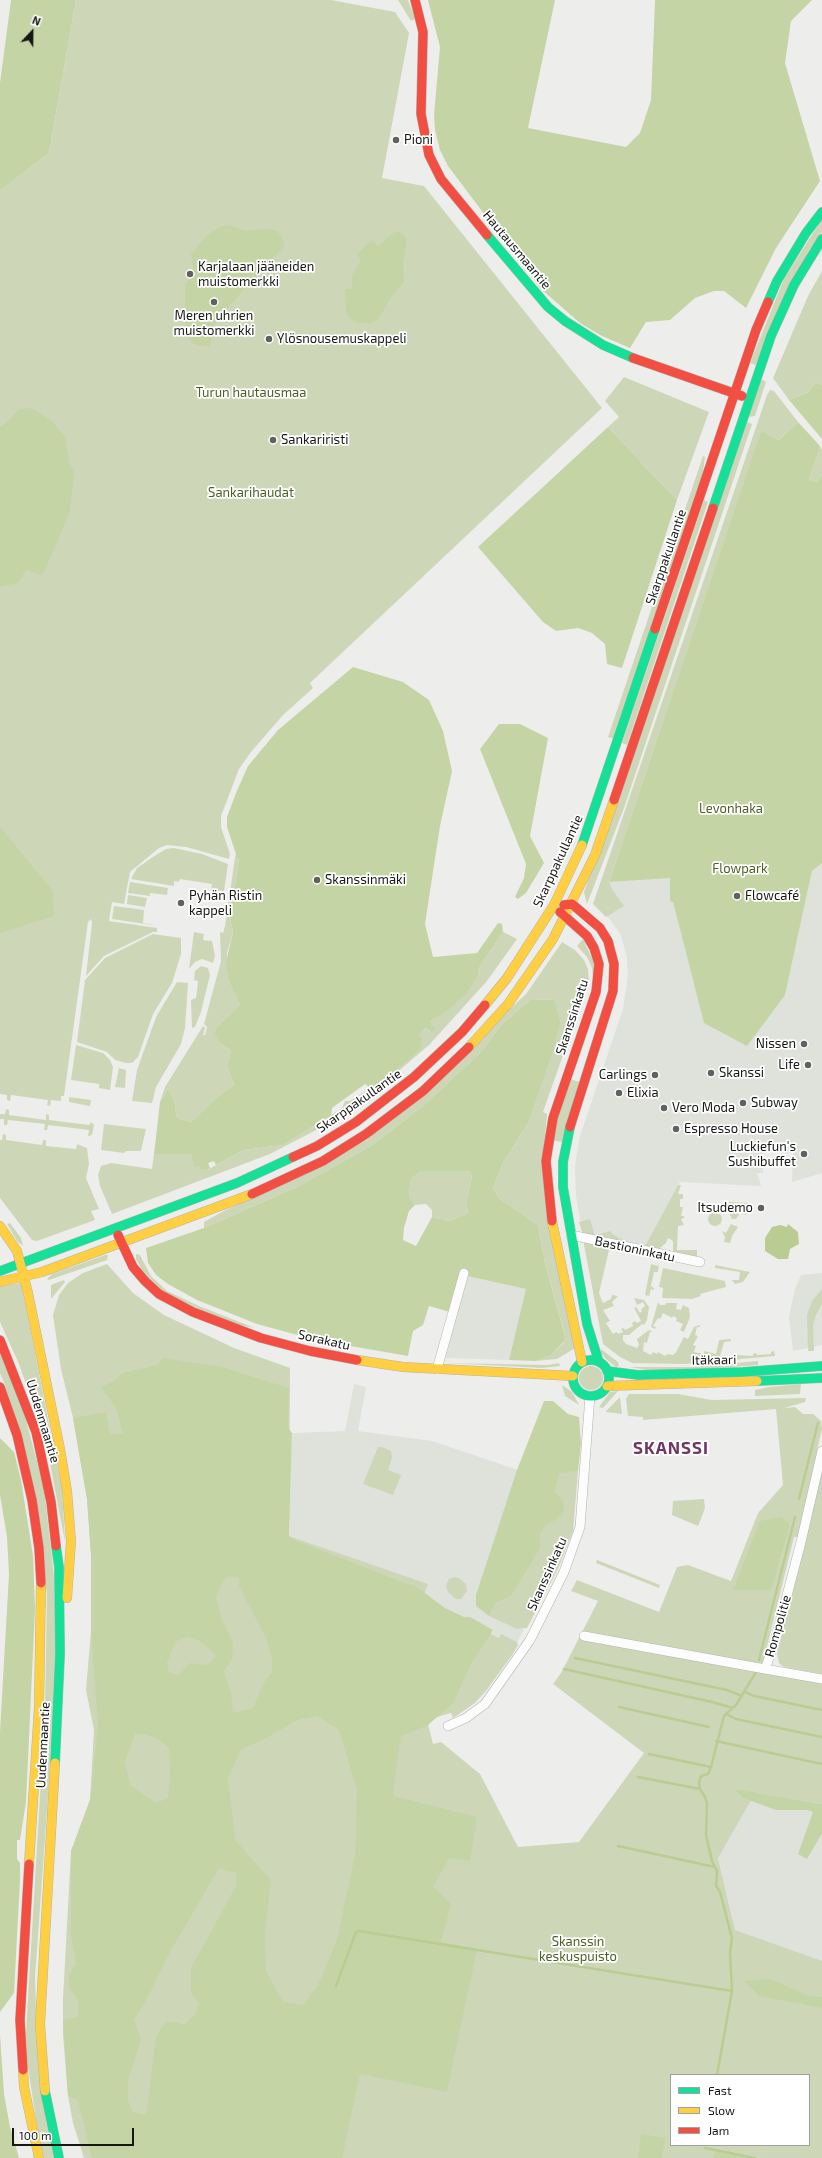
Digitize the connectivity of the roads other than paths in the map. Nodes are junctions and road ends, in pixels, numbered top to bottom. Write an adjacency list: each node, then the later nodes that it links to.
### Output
1 (415, 0): 4 (main road, Hautausmaantie)
2 (822, 212): 4 (main road, Skarppakullantie)
3 (822, 239): 5 (main road)
4 (735, 394): 5 (main road, Hautausmaantie); 7 (main road, Skarppakullantie)
5 (750, 398): 6 (main road)
6 (572, 904): 7 (main road); 8 (main road); 11 (main road)
7 (554, 905): 8 (main road, Skanssinkatu); 10 (main road, Skarppakullantie)
8 (565, 918): 12 (main road); 22 (main road, Skanssinkatu)
9 (0, 1226): 14 (main road)
10 (114, 1228): 12 (main road, Sorakatu); 14 (main road, Skarppakullantie)
11 (571, 1235): 13 (street, Bastioninkatu); 23 (main road)
12 (121, 1243): 16 (main road); 25 (main road, Sorakatu)
13 (700, 1262)
14 (20, 1263): 15 (main road, Skarppakullantie); 18 (main road)
15 (0, 1271)
16 (42, 1272): 18 (main road); 20 (main road)
17 (464, 1273): 25 (street)
18 (23, 1276): 19 (main road); 20 (main road)
19 (0, 1282)
20 (28, 1293): 34 (main road)
21 (0, 1340): 34 (main road, Uudenmaantie)
22 (582, 1362): 23 (main road); 27 (main road)
23 (598, 1362): 26 (main road)
24 (822, 1366): 26 (main road, Itäkaari)
25 (437, 1369): 27 (main road, Sorakatu)
26 (607, 1371): 29 (main road)
27 (573, 1376): 31 (main road)
28 (822, 1378): 29 (main road, Itäkaari)
29 (607, 1386): 31 (main road)
30 (0, 1387): 38 (main road, Uudenmaantie)
31 (590, 1396): 37 (street, Skanssinkatu)
32 (822, 1451): 35 (street, Rompolitie)
33 (584, 1636): 35 (street, Rompolitie)
34 (60, 1654): 39 (main road, Uudenmaantie)
35 (765, 1669): 36 (street)
36 (822, 1679)
37 (448, 1726)
38 (39, 2158)
39 (59, 2158)

